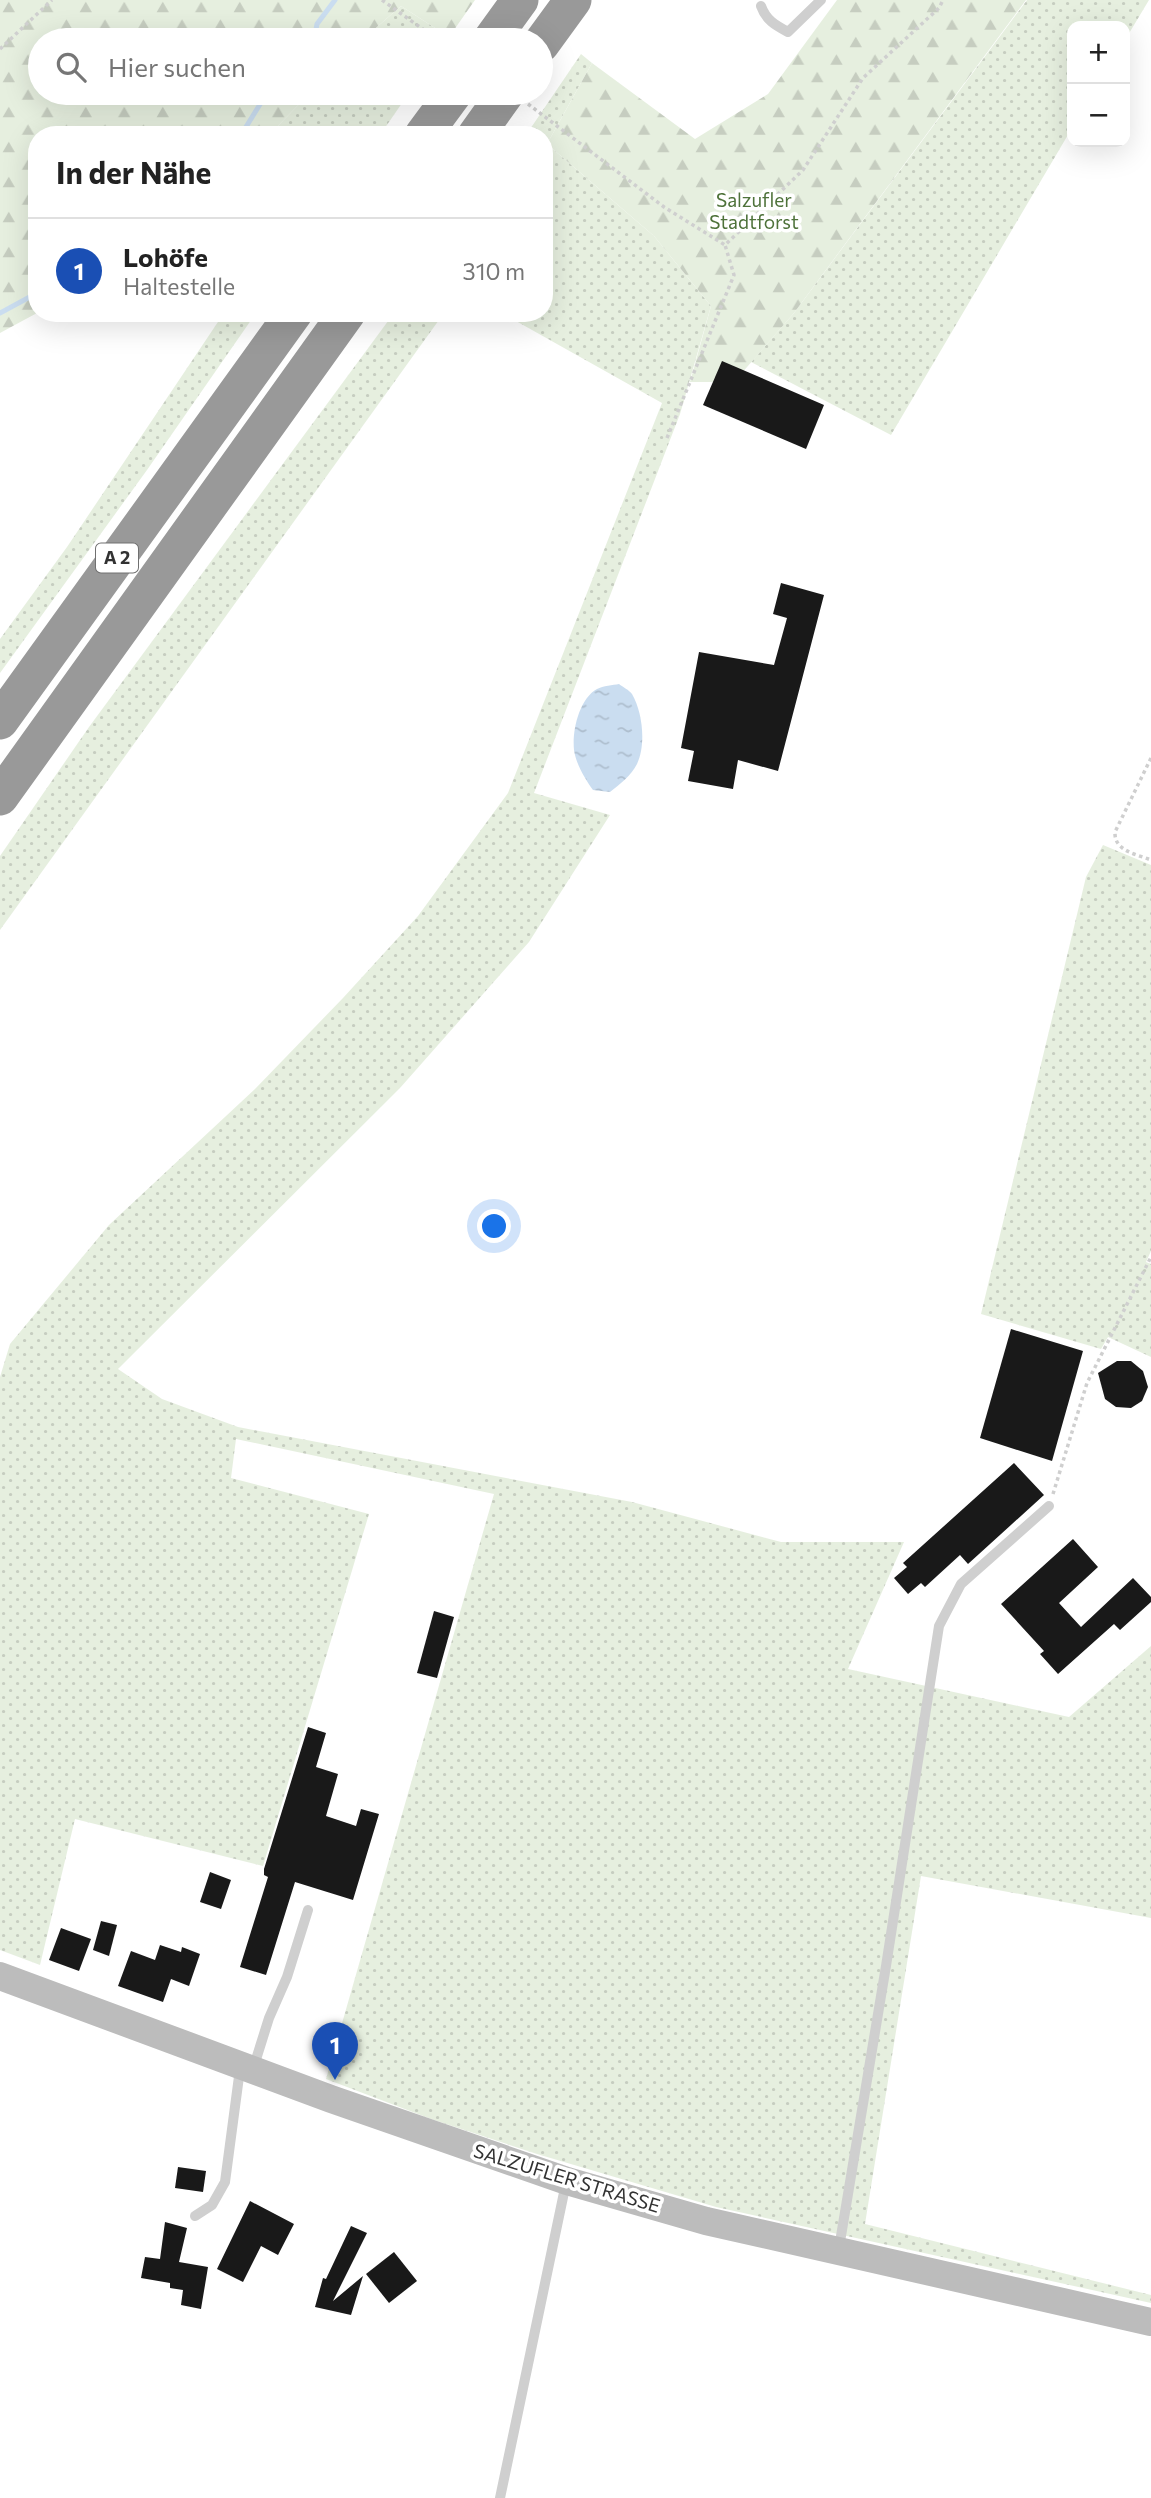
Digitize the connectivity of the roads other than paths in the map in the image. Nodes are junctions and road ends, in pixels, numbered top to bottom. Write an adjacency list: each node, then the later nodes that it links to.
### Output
1 (520, 0): 5 (highway)
2 (573, 0): 6 (highway)
3 (821, 0): 4 (lane)
4 (761, 6)
5 (500, 28)
6 (553, 28)
7 (445, 105): 9 (highway)
8 (503, 105): 10 (highway)
9 (430, 126)
10 (484, 126)
11 (288, 322): 13 (highway, A 2)
12 (341, 322): 14 (highway, A 2)
13 (0, 721)
14 (0, 797)
15 (1049, 1506): 21 (lane)
16 (308, 1910): 18 (lane)
17 (0, 1976): 18 (main road, SALZUFLER STRASSE)
18 (247, 2068): 19 (main road, SALZUFLER STRASSE); 20 (lane)
19 (566, 2181): 21 (main road, SALZUFLER STRASSE); 23 (lane)
20 (195, 2216)
21 (838, 2252): 22 (main road, SALZUFLER STRASSE)
22 (1151, 2322)
23 (500, 2498)

